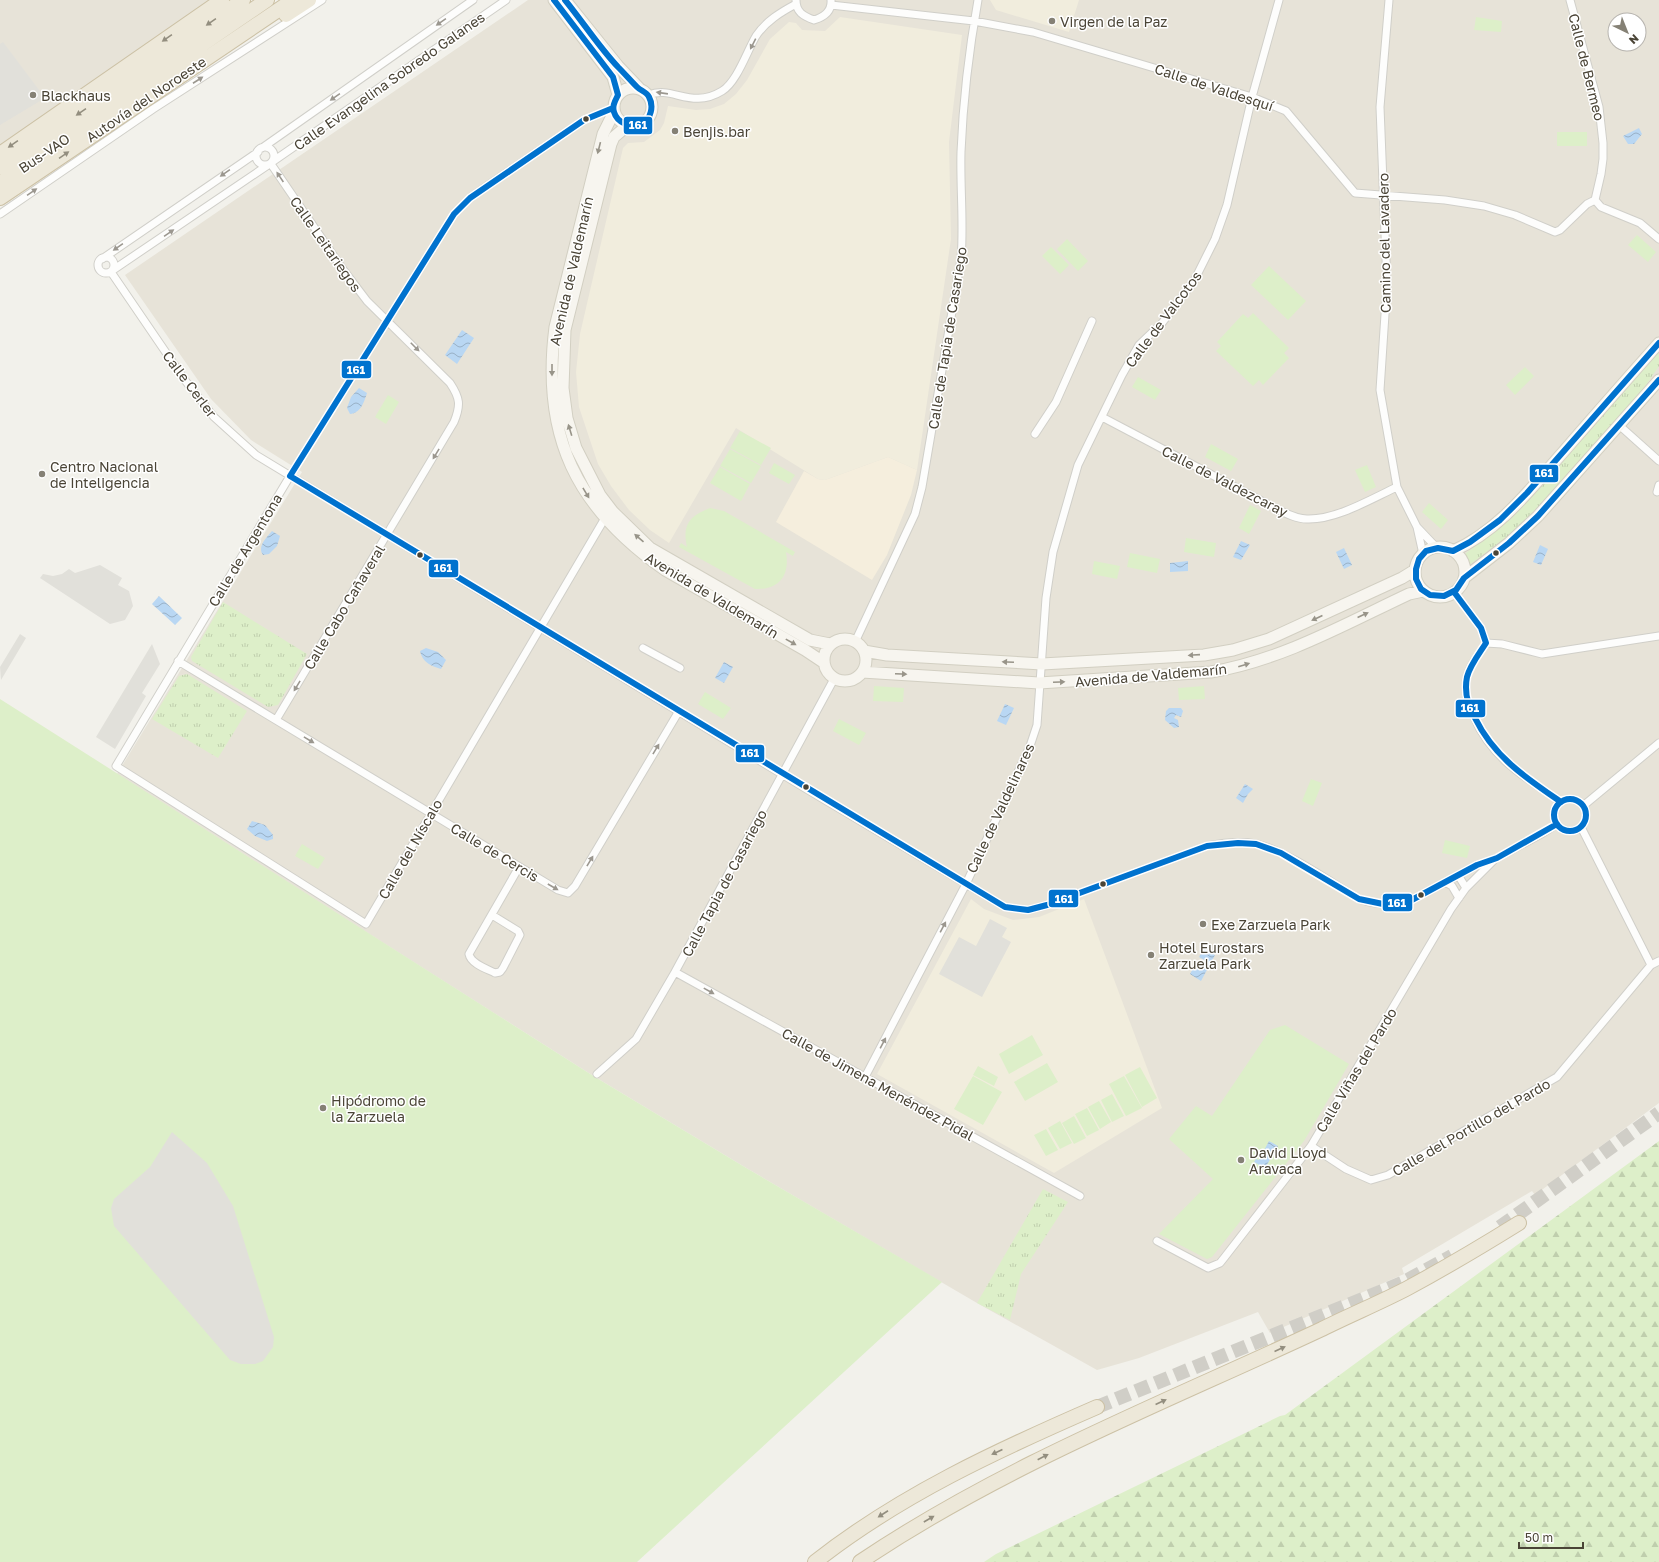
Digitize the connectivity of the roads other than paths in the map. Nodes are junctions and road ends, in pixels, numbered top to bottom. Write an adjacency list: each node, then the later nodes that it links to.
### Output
1 (222, 0): 27 (highway, one-way to 27)
2 (243, 0): 29 (highway, Autovía del Noroeste, one-way to 29)
3 (267, 0): 30 (highway, Bus-VAO)
4 (293, 0): 19 (highway, Autovía del Noroeste)
5 (309, 0): 19 (highway)
6 (322, 0): 34 (street, one-way to 6)
7 (473, 0): 26 (street, Calle Evangelina Sobredo Galanes, one-way to 26)
8 (506, 0): 28 (street, Calle Evangelina Sobredo Galanes)
9 (554, 0): 21 (street)
10 (565, 0): 17 (street)
11 (978, 0): 18 (street)
12 (1279, 0): 23 (street, Calle de Valcotos)
13 (1389, 0): 31 (street, Camino del Lavadero)
14 (1570, 0): 33 (street, Calle de Bermeo)
15 (796, 2): 16 (street); 22 (street, one-way to 22)
16 (831, 3): 18 (street, Calle de Valdesquí)
17 (572, 4): 20 (street)
18 (974, 21): 23 (street, Calle de Valdesquí); 62 (street, Calle de Tapia de Casariego)
19 (224, 47): 32 (highway, Autovía del Noroeste, one-way to 19)
20 (639, 88): 21 (street); 22 (street)
21 (618, 95): 24 (street)
22 (649, 95): 25 (street)
23 (1252, 97): 31 (street, Calle de Valdesquí); 44 (street, Calle de Valcotos)
24 (613, 110): 25 (street); 38 (street, Calle de Argentona); 50 (street, Avenida de Valdemarín, one-way to 50)
25 (627, 126): 63 (street, Avenida de Valdemarín, one-way to 25)
26 (260, 150): 28 (street); 28 (street); 36 (street, Calle Evangelina Sobredo Galanes, one-way to 36)
27 (0, 154)
28 (270, 163): 37 (street, Calle Evangelina Sobredo Galanes, one-way to 28); 38 (street, Calle Leitariegos, one-way to 28)
29 (0, 167)
30 (0, 183)
31 (1384, 196): 33 (street, Calle de Valdesquí); 49 (street, Camino del Lavadero)
32 (0, 198)
33 (1595, 200): 35 (street)
34 (0, 214)
35 (1659, 239)
36 (102, 258): 37 (street); 37 (street)
37 (112, 271): 48 (street, Calle Cerler)
38 (386, 320): 48 (street, Calle de Argentona); 52 (street, Calle Cabo Cañaveral, one-way to 52)
39 (1092, 321): 46 (street)
40 (1659, 343): 54 (street)
41 (1659, 374): 43 (street)
42 (1659, 380): 43 (street)
43 (1649, 392): 45 (street)
44 (1102, 417): 49 (street, Calle de Valdezcaray); 69 (street, Calle de Valcotos)
45 (1620, 426): 47 (street); 57 (street)
46 (1035, 434)
47 (1659, 461)
48 (290, 476): 52 (street, Calle Cerler); 67 (street, Calle de Argentona)
49 (1397, 487): 51 (street, Camino del Lavadero)
50 (605, 518): 60 (street, Calle del Níscalo); 68 (street, Avenida de Valdemarín, one-way to 68)
51 (1417, 527): 53 (street, Camino del Lavadero); 55 (street, Camino del Lavadero)
52 (387, 535): 60 (street, Calle Cerler); 75 (street, Calle Cabo Cañaveral, one-way to 75)
53 (1436, 547): 54 (street); 55 (street)
54 (1453, 551): 57 (street)
55 (1423, 554): 56 (street)
56 (1415, 570): 58 (street); 69 (street, Avenida de Valdemarín, one-way to 69)
57 (1464, 578): 59 (street)
58 (1423, 591): 59 (street); 73 (street, Avenida de Valdemarín, one-way to 58)
59 (1454, 592): 64 (street)
60 (540, 628): 74 (street, Calle Cerler); 81 (street, Calle del Níscalo)
61 (1659, 636): 64 (street)
62 (855, 642): 63 (street); 66 (street)
63 (830, 644): 68 (street)
64 (1486, 644): 79 (street)
65 (643, 648): 70 (street)
66 (864, 651): 69 (street, Avenida de Valdemarín, one-way to 66); 71 (street)
67 (178, 661): 75 (street, Calle de Cercis); 77 (street, Calle de Argentona)
68 (823, 662): 72 (street)
69 (1042, 664): 73 (street, Calle de Valcotos)
70 (680, 668)
71 (862, 672): 72 (street); 73 (street, Avenida de Valdemarín, one-way to 73)
72 (834, 679): 78 (street, Calle Tapia de Casariego)
73 (1039, 683): 88 (street, Calle de Valdelinares)
74 (679, 711): 78 (street, Calle Cerler); 85 (street, Calle de Cercis, one-way to 74)
75 (276, 720): 81 (street, Calle de Cercis, one-way to 81)
76 (1659, 743): 80 (street)
77 (116, 766): 81 (street, Calle del Níscalo)
78 (782, 774): 88 (street, Calle Cerler); 94 (street, Calle Tapia de Casariego)
79 (1561, 802): 80 (street); 82 (street)
80 (1583, 806): 83 (street)
81 (431, 814): 85 (street, Calle de Cercis)
82 (1557, 824): 83 (street); 84 (street)
83 (1581, 827): 93 (street)
84 (1497, 858): 86 (street, Calle Cerler); 89 (street, Calle Viñas del Pardo)
85 (519, 867): 91 (street)
86 (1458, 875): 87 (street, Calle Cerler); 89 (street)
87 (1446, 882): 88 (street, Calle Cerler); 90 (street)
88 (966, 884): 96 (street, Calle de Valdelinares, one-way to 88)
89 (1466, 888): 90 (street, Calle Viñas del Pardo)
90 (1459, 898): 97 (street, Calle Viñas del Pardo)
91 (492, 915): 91 (street)
92 (1659, 961): 93 (street, Calle del Portillo del Pardo)
93 (1651, 965): 97 (street, Calle del Portillo del Pardo)
94 (675, 972): 95 (street, Calle Tapia de Casariego); 96 (street, Calle de Jimena Menéndez Pidal, one-way to 96)
95 (597, 1074)
96 (865, 1077): 98 (street, Calle de Jimena Menéndez Pidal)
97 (1311, 1146): 100 (street, Calle Viñas del Pardo)
98 (1080, 1196)
99 (1519, 1223): 102 (highway, one-way to 99)
100 (1156, 1241)
101 (1097, 1408): 103 (highway, one-way to 103)
102 (903, 1534): 104 (highway); 105 (highway)
103 (816, 1562)
104 (860, 1562)
105 (870, 1562)

